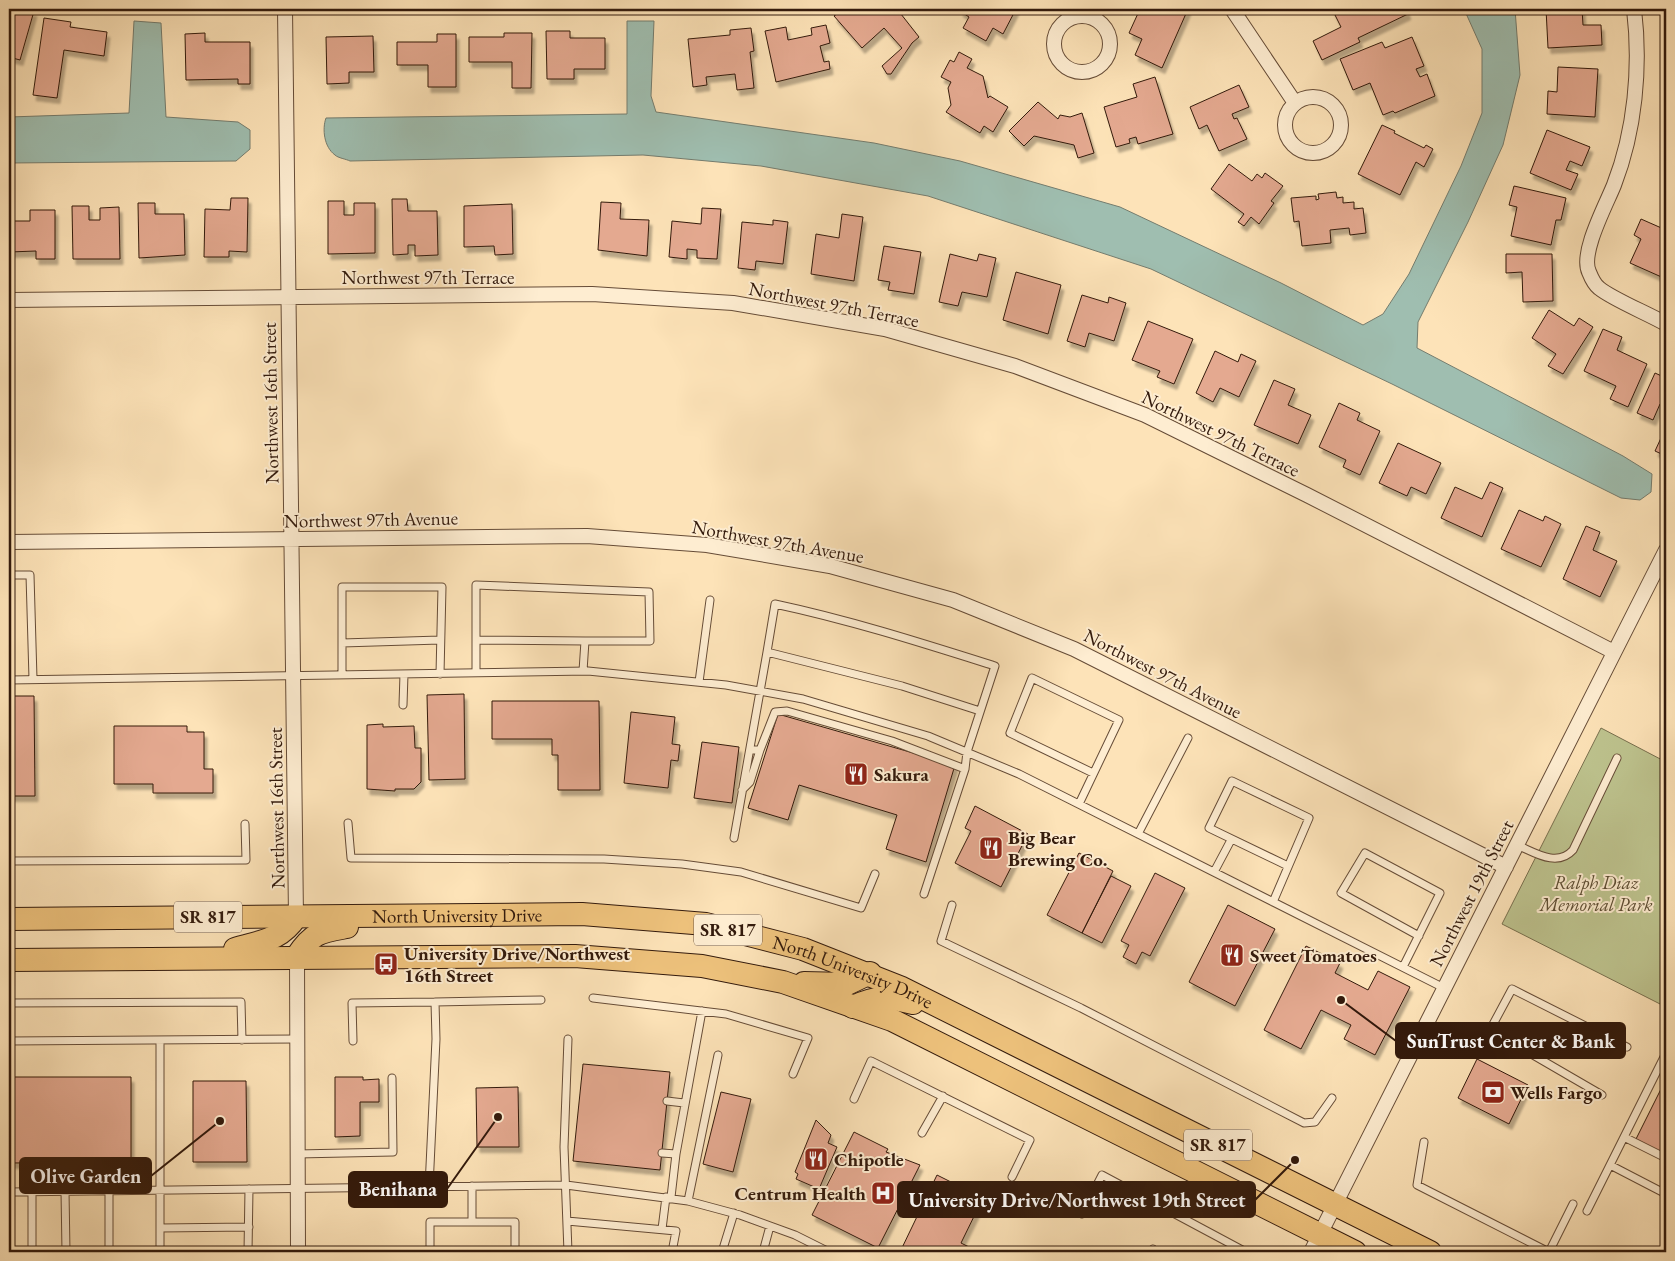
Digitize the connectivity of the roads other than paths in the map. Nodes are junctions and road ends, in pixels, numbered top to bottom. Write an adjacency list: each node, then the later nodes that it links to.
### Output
1 (285, 9): 6 (street, Northwest 16th Street)
2 (1232, 9): 5 (street)
3 (1634, 9): 8 (street)
4 (1089, 12): 4 (street)
5 (1296, 103): 5 (street)
6 (287, 296): 7 (street, Northwest 97th Terrace); 9 (street, Northwest 16th Street); 19 (street, Northwest 97th Terrace)
7 (9, 300)
8 (1666, 324)
9 (291, 538): 10 (street, Northwest 97th Avenue); 24 (street, Northwest 16th Street); 49 (street, Northwest 97th Avenue)
10 (9, 542)
11 (1664, 559): 19 (street, Northwest 19th Street)
12 (9, 576): 26 (lane)
13 (710, 600): 28 (lane)
14 (440, 640): 17 (lane); 17 (lane); 23 (lane)
15 (476, 640): 16 (lane); 16 (lane); 21 (lane)
16 (585, 641): 20 (lane)
17 (342, 643): 25 (lane)
18 (767, 652): 29 (lane); 31 (lane); 31 (lane)
19 (1614, 652): 46 (street, Northwest 19th Street)
20 (583, 671): 21 (lane); 28 (lane)
21 (476, 673): 23 (lane)
22 (404, 674): 23 (lane); 25 (lane); 30 (lane)
23 (440, 674)
24 (293, 676): 25 (lane); 26 (lane); 56 (street, Northwest 16th Street)
25 (342, 676)
26 (33, 679): 27 (lane)
27 (9, 680)
28 (699, 682): 29 (lane)
29 (760, 691): 33 (lane); 35 (lane)
30 (403, 705)
31 (980, 712): 35 (lane)
32 (1188, 738): 43 (lane)
33 (750, 750): 34 (lane); 39 (lane)
34 (760, 750): 37 (lane); 39 (lane)
35 (967, 752): 37 (lane); 40 (lane)
36 (1617, 758): 46 (lane)
37 (965, 768): 52 (lane)
38 (1093, 773): 38 (lane); 40 (lane)
39 (742, 790): 44 (lane)
40 (1080, 804): 43 (lane)
41 (245, 824): 47 (lane)
42 (348, 824): 51 (lane)
43 (1138, 834): 50 (lane)
44 (734, 838)
45 (1231, 840): 48 (lane); 48 (lane); 50 (lane)
46 (1516, 845): 49 (street, Northwest 19th Street)
47 (9, 861)
48 (1288, 866): 53 (lane)
49 (1506, 867): 65 (street, Northwest 19th Street)
50 (1214, 872): 53 (lane)
51 (875, 874)
52 (924, 894)
53 (1273, 902): 62 (lane)
54 (952, 905): 86 (lane)
55 (408, 916): 56 (main road, North University Drive / SR 817); 59 (main road); 63 (main road, North University Drive / SR 817)
56 (296, 917): 57 (main road, North University Drive / SR 817); 60 (main road)
57 (9, 919)
58 (1419, 936): 58 (lane); 62 (lane)
59 (297, 956): 60 (main road, North University Drive / SR 817); 64 (main road, North University Drive / SR 817); 73 (street)
60 (205, 957): 61 (main road, North University Drive / SR 817)
61 (9, 960)
62 (1403, 967): 65 (lane)
63 (870, 973): 64 (main road); 72 (main road, North University Drive / SR 817)
64 (783, 982): 70 (main road, North University Drive / SR 817)
65 (1444, 988): 112 (street, Northwest 19th Street)
66 (594, 998): 71 (lane)
67 (541, 1000): 68 (lane)
68 (435, 1002): 78 (lane); 101 (lane)
69 (9, 1003): 75 (lane)
70 (853, 1006): 72 (main road); 123 (main road, North University Drive / SR 817)
71 (702, 1011): 82 (lane); 89 (lane)
72 (958, 1015): 112 (main road, North University Drive / SR 817)
73 (297, 1039): 75 (lane); 94 (street)
74 (568, 1039): 100 (lane)
75 (242, 1040): 77 (lane)
76 (9, 1041): 77 (lane)
77 (160, 1041): 105 (lane)
78 (353, 1041)
79 (1627, 1047): 84 (lane)
80 (718, 1055): 111 (lane)
81 (1665, 1057): 91 (lane)
82 (793, 1074)
83 (392, 1078): 94 (lane)
84 (1602, 1095)
85 (943, 1096): 87 (lane); 90 (lane); 98 (lane)
86 (1332, 1098)
87 (854, 1099)
88 (667, 1101): 89 (lane)
89 (684, 1103): 95 (lane)
90 (922, 1133)
91 (1624, 1137): 96 (lane); 97 (lane)
92 (1424, 1142): 140 (lane)
93 (662, 1153): 95 (lane)
94 (297, 1154): 102 (street)
95 (676, 1154): 110 (lane)
96 (1666, 1158)
97 (1610, 1165): 109 (lane); 114 (lane)
98 (1012, 1177)
99 (472, 1186): 100 (lane); 101 (lane); 117 (lane)
100 (566, 1186): 110 (lane); 118 (lane)
101 (429, 1187): 102 (lane)
102 (297, 1188): 103 (lane); 129 (street)
103 (249, 1189): 105 (lane); 120 (lane)
104 (109, 1190): 105 (lane); 107 (lane); 126 (lane)
105 (160, 1190): 121 (lane)
106 (32, 1191): 107 (lane); 108 (lane); 124 (lane)
107 (65, 1191): 125 (lane)
108 (9, 1192)
109 (1666, 1194)
110 (668, 1197): 111 (lane); 122 (lane)
111 (688, 1200): 115 (lane)
112 (1336, 1204): 123 (street, Northwest 19th Street); 139 (main road, North University Drive / SR 817)
113 (1573, 1204): 140 (lane)
114 (1587, 1211)
115 (734, 1213): 119 (lane); 134 (lane)
116 (1082, 1214): 137 (lane)
117 (472, 1221): 130 (lane); 131 (lane)
118 (567, 1221): 122 (lane); 132 (lane)
119 (770, 1226): 135 (lane); 136 (lane)
120 (249, 1227): 121 (lane); 128 (lane)
121 (160, 1228): 127 (lane)
122 (662, 1229): 133 (lane)
123 (1316, 1243): 138 (main road, North University Drive / SR 817)
124 (32, 1252)
125 (66, 1252)
126 (109, 1252)
127 (160, 1252)
128 (248, 1252)
129 (298, 1252)
130 (430, 1252)
131 (514, 1252)
132 (568, 1252)
133 (672, 1252)
134 (722, 1252)
135 (763, 1252)
136 (829, 1252)
137 (1246, 1252)
138 (1355, 1252)
139 (1430, 1252)
140 (1549, 1252)

